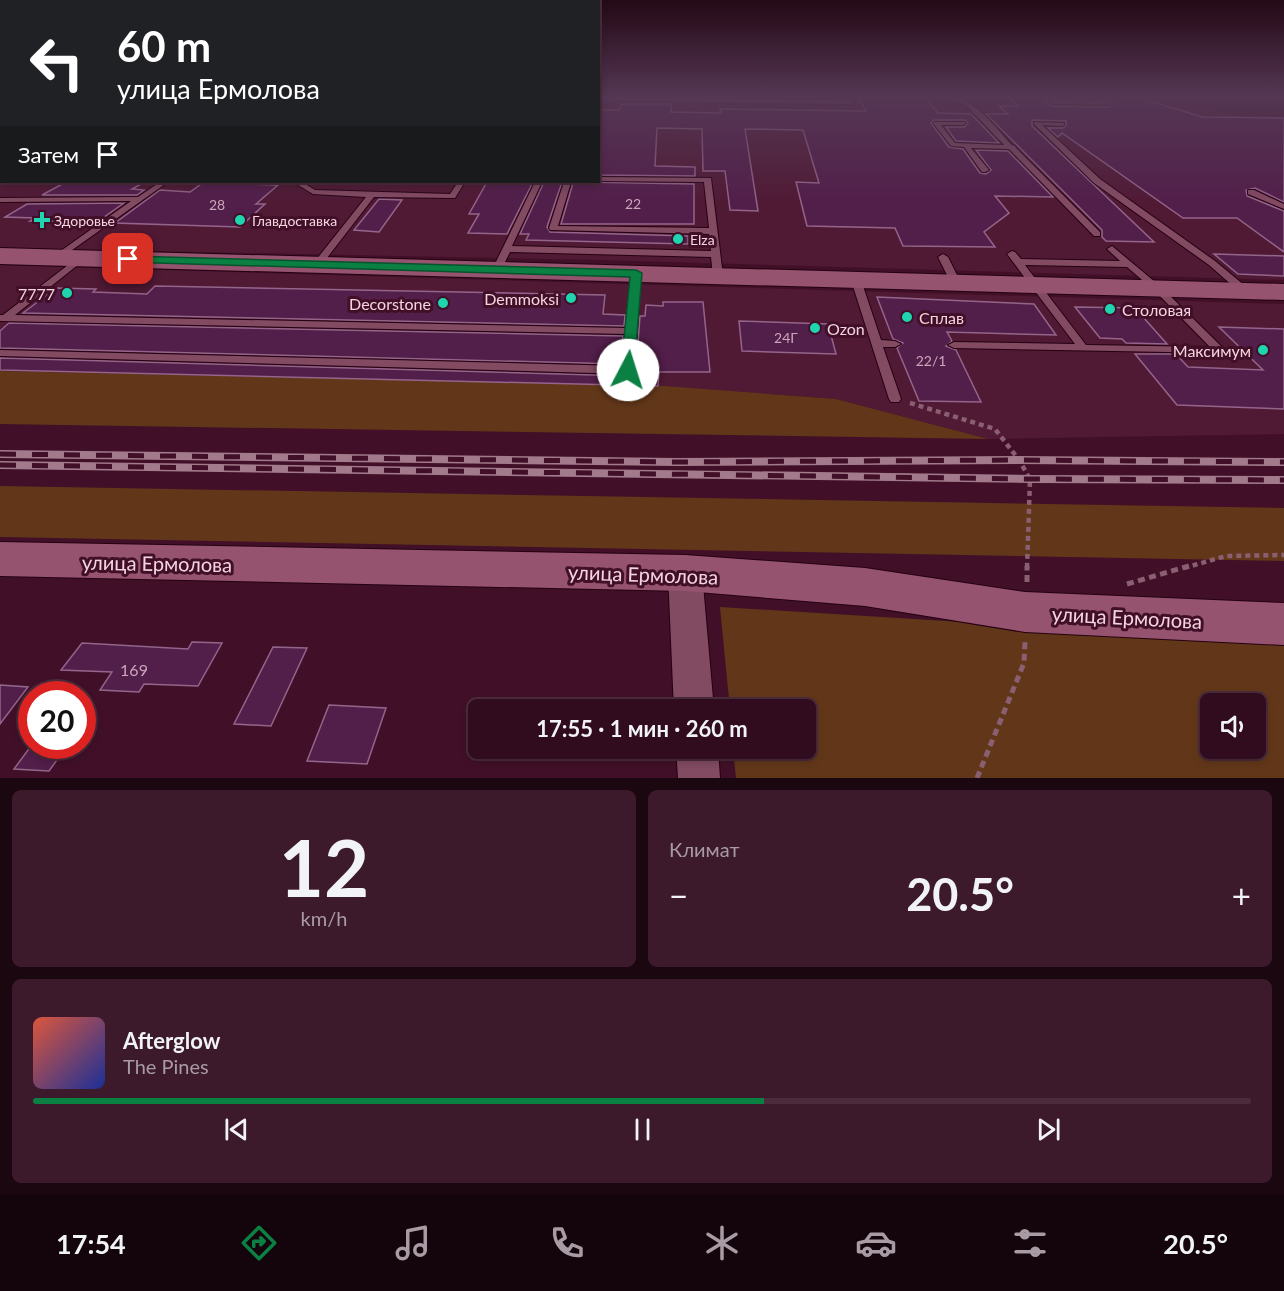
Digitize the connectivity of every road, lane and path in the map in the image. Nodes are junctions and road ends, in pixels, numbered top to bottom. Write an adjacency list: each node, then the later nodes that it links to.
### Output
1 (943, 132): 4 (lane)
2 (998, 132): 5 (lane)
3 (1046, 132): 33 (lane)
4 (966, 146): 5 (lane); 6 (lane)
5 (1013, 147): 19 (lane)
6 (986, 171)
7 (600, 178): 18 (lane)
8 (162, 183): 15 (lane)
9 (299, 183): 14 (lane)
10 (460, 183): 14 (lane)
11 (538, 183): 24 (lane)
12 (567, 183): 18 (lane)
13 (1251, 192): 17 (lane)
14 (372, 195): 26 (lane)
15 (137, 199): 16 (lane); 23 (lane)
16 (0, 200)
17 (1284, 207)
18 (713, 231): 27 (lane)
19 (1097, 234)
20 (1112, 249): 25 (lane)
21 (0, 255): 23 (main road)
22 (943, 257): 30 (lane)
23 (69, 258): 26 (main road); 35 (lane)
24 (502, 260): 26 (main road); 27 (lane); 28 (main road)
25 (1130, 264): 31 (lane); 32 (lane)
26 (316, 265)
27 (716, 265): 28 (main road); 29 (main road)
28 (636, 273): 36 (lane)
29 (856, 280): 30 (main road); 37 (lane)
30 (956, 283): 31 (main road)
31 (1035, 286): 32 (main road); 40 (lane)
32 (1158, 289): 33 (main road); 40 (lane)
33 (1246, 291): 34 (main road)
34 (1284, 292)
35 (2, 319): 36 (lane)
36 (631, 331): 41 (lane)
37 (877, 343): 38 (lane); 42 (lane)
38 (895, 344)
39 (954, 345): 40 (lane)
40 (1083, 348)
41 (0, 353)
42 (895, 399): 45 (path)
43 (0, 559): 44 (main road, улица Ермолова)
44 (685, 573): 45 (main road, улица Ермолова); 47 (street)
45 (1026, 612): 46 (main road, улица Ермолова)
46 (1284, 624)
47 (693, 699)
48 (698, 759): 49 (street)
49 (699, 778)

